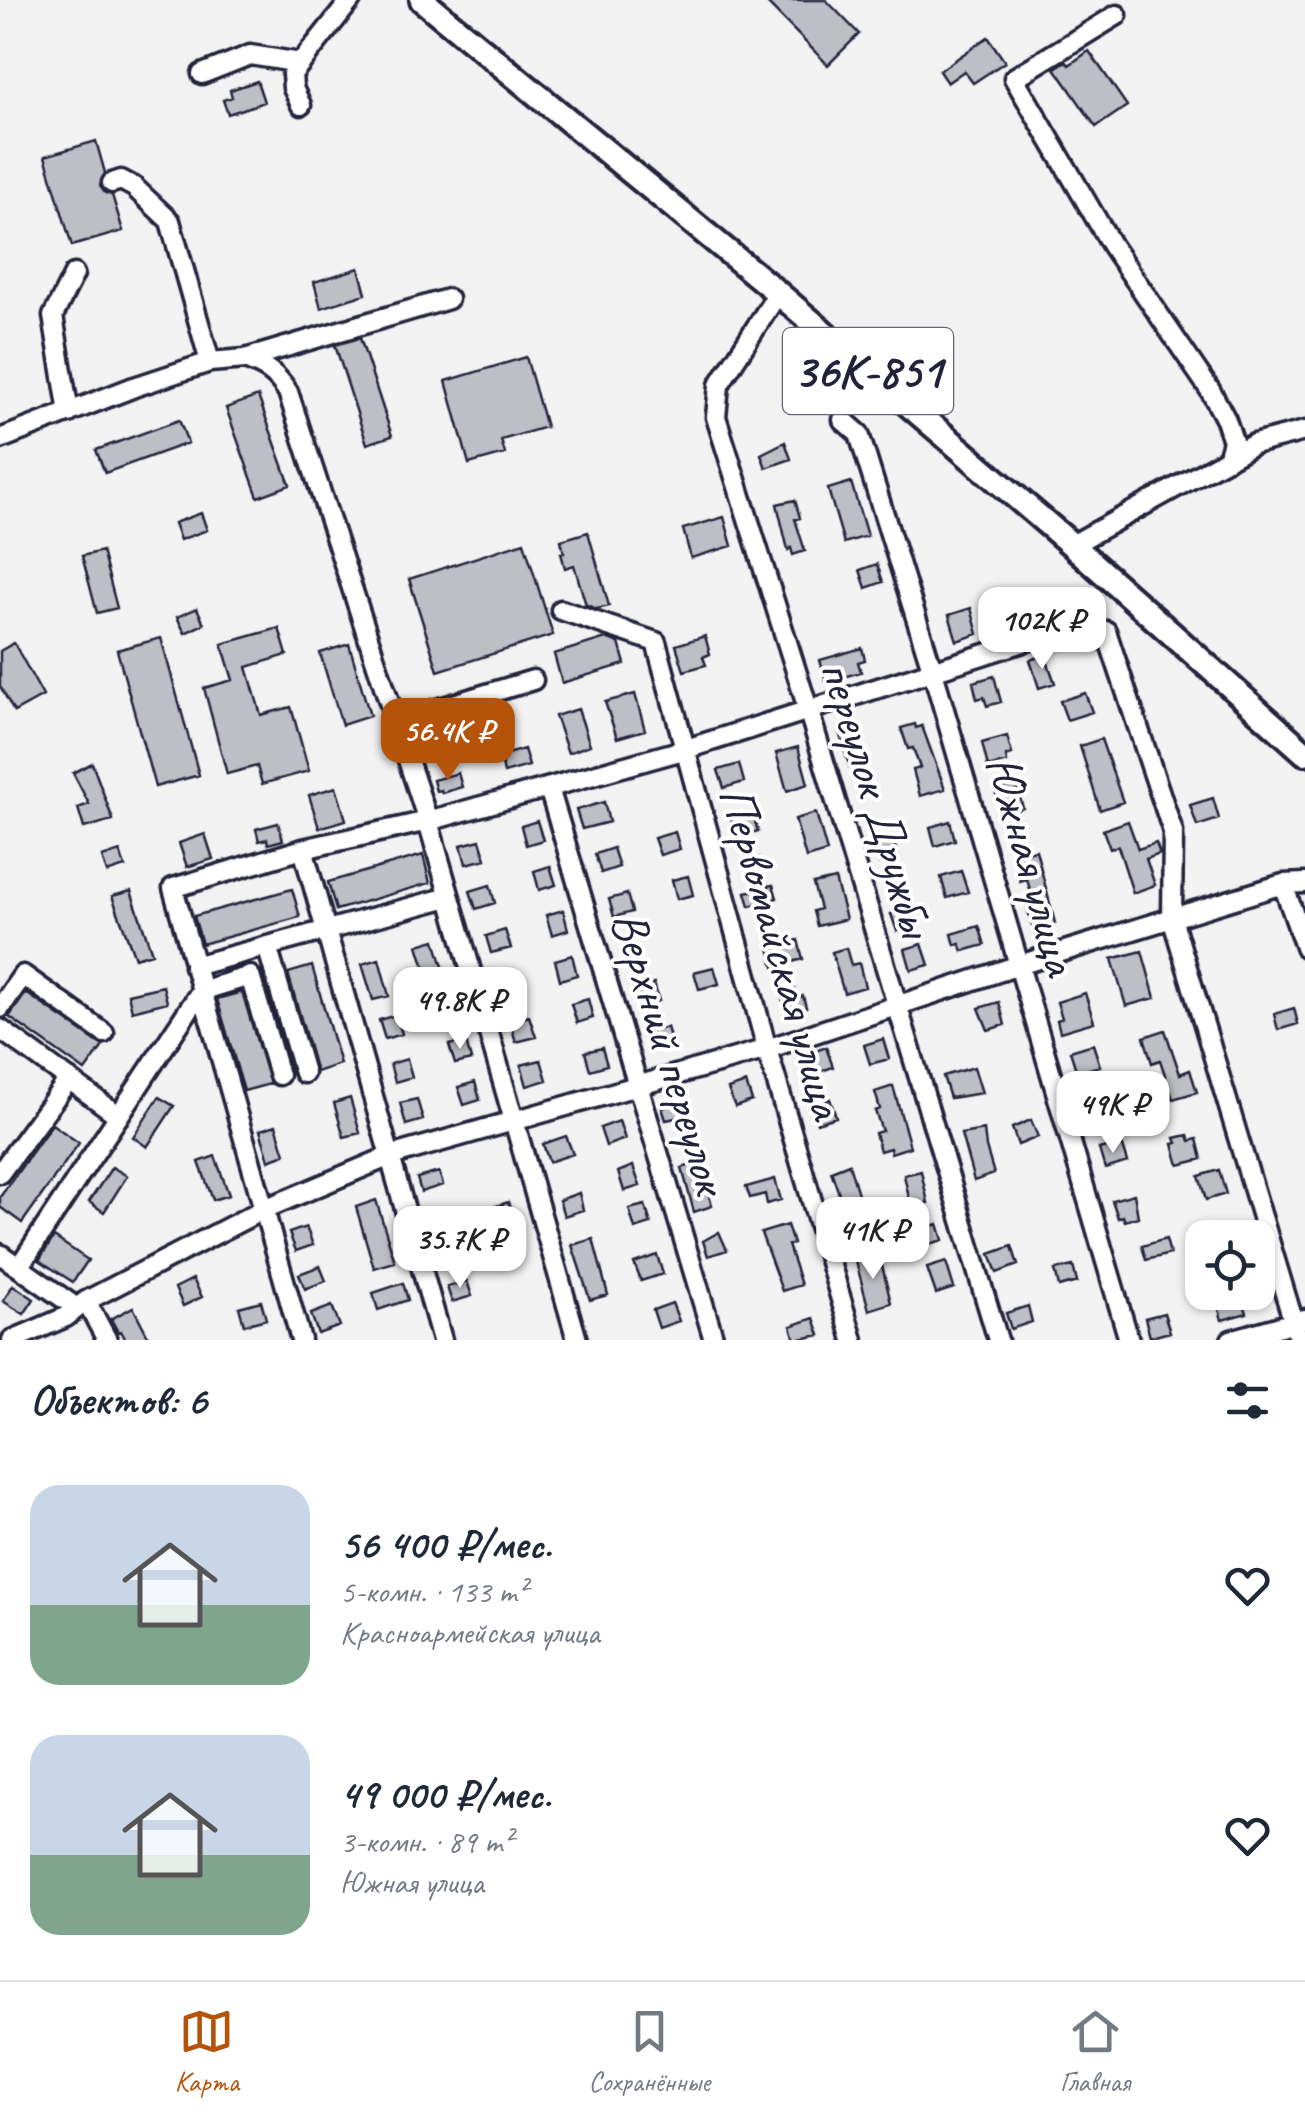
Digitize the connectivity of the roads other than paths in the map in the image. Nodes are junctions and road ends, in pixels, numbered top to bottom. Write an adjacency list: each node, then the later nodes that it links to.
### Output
1 (351, 0): 4 (street)
2 (422, 0): 9 (main road, 36К-851)
3 (1118, 15): 17 (street)
4 (301, 63): 5 (street); 6 (street)
5 (202, 74)
6 (301, 105)
7 (112, 183): 12 (street)
8 (74, 274): 13 (street)
9 (778, 293): 18 (main road, 36К-851); 22 (street, переулок Дружбы)
10 (448, 299): 11 (street)
11 (244, 360): 12 (street); 23 (street)
12 (210, 362): 13 (street)
13 (70, 413): 16 (street)
14 (842, 420): 20 (street, Южная улица)
15 (1305, 432): 17 (street)
16 (0, 438)
17 (1228, 459): 18 (street)
18 (1072, 545): 25 (main road, 36К-851)
19 (561, 610): 24 (street, Первомайская улица)
20 (933, 672): 22 (street); 32 (street); 36 (street, Южная улица)
21 (533, 680): 23 (street)
22 (809, 712): 24 (street); 39 (street, переулок Дружбы)
23 (397, 721): 27 (street)
24 (683, 750): 26 (street); 43 (street, Первомайская улица)
25 (1305, 753)
26 (549, 788): 27 (street); 47 (street, Верхний переулок)
27 (428, 821): 28 (street); 31 (street)
28 (302, 849): 33 (street); 37 (street)
29 (1305, 883): 30 (street)
30 (1284, 884): 32 (street); 35 (street)
31 (449, 897): 33 (street); 49 (street)
32 (1172, 918): 36 (street); 56 (street)
33 (326, 930): 34 (street); 50 (street)
34 (267, 946): 37 (street); 44 (street)
35 (1305, 947)
36 (1019, 965): 39 (street); 65 (street, Южная улица)
37 (194, 966): 38 (street)
38 (201, 991): 45 (street); 48 (street); 52 (street)
39 (899, 1007): 43 (street); 64 (street, переулок Дружбы)
40 (0, 1008): 42 (street)
41 (0, 1029): 46 (street)
42 (104, 1033)
43 (767, 1049): 47 (street); 63 (street, Первомайская улица)
44 (304, 1074)
45 (279, 1075)
46 (69, 1079): 48 (street); 51 (street)
47 (638, 1086): 49 (street); 62 (street, Верхний переулок)
48 (119, 1116): 54 (street)
49 (513, 1122): 50 (street); 61 (street)
50 (390, 1156): 52 (street); 60 (street)
51 (0, 1173)
52 (262, 1210): 55 (street); 59 (street)
53 (0, 1254): 54 (street)
54 (18, 1267): 55 (street)
55 (82, 1304): 57 (street); 58 (street)
56 (1299, 1327): 66 (street)
57 (12, 1340)
58 (107, 1340)
59 (301, 1340)
60 (442, 1340)
61 (577, 1340)
62 (714, 1340)
63 (853, 1340)
64 (998, 1340)
65 (1129, 1340)
66 (1231, 1340)

